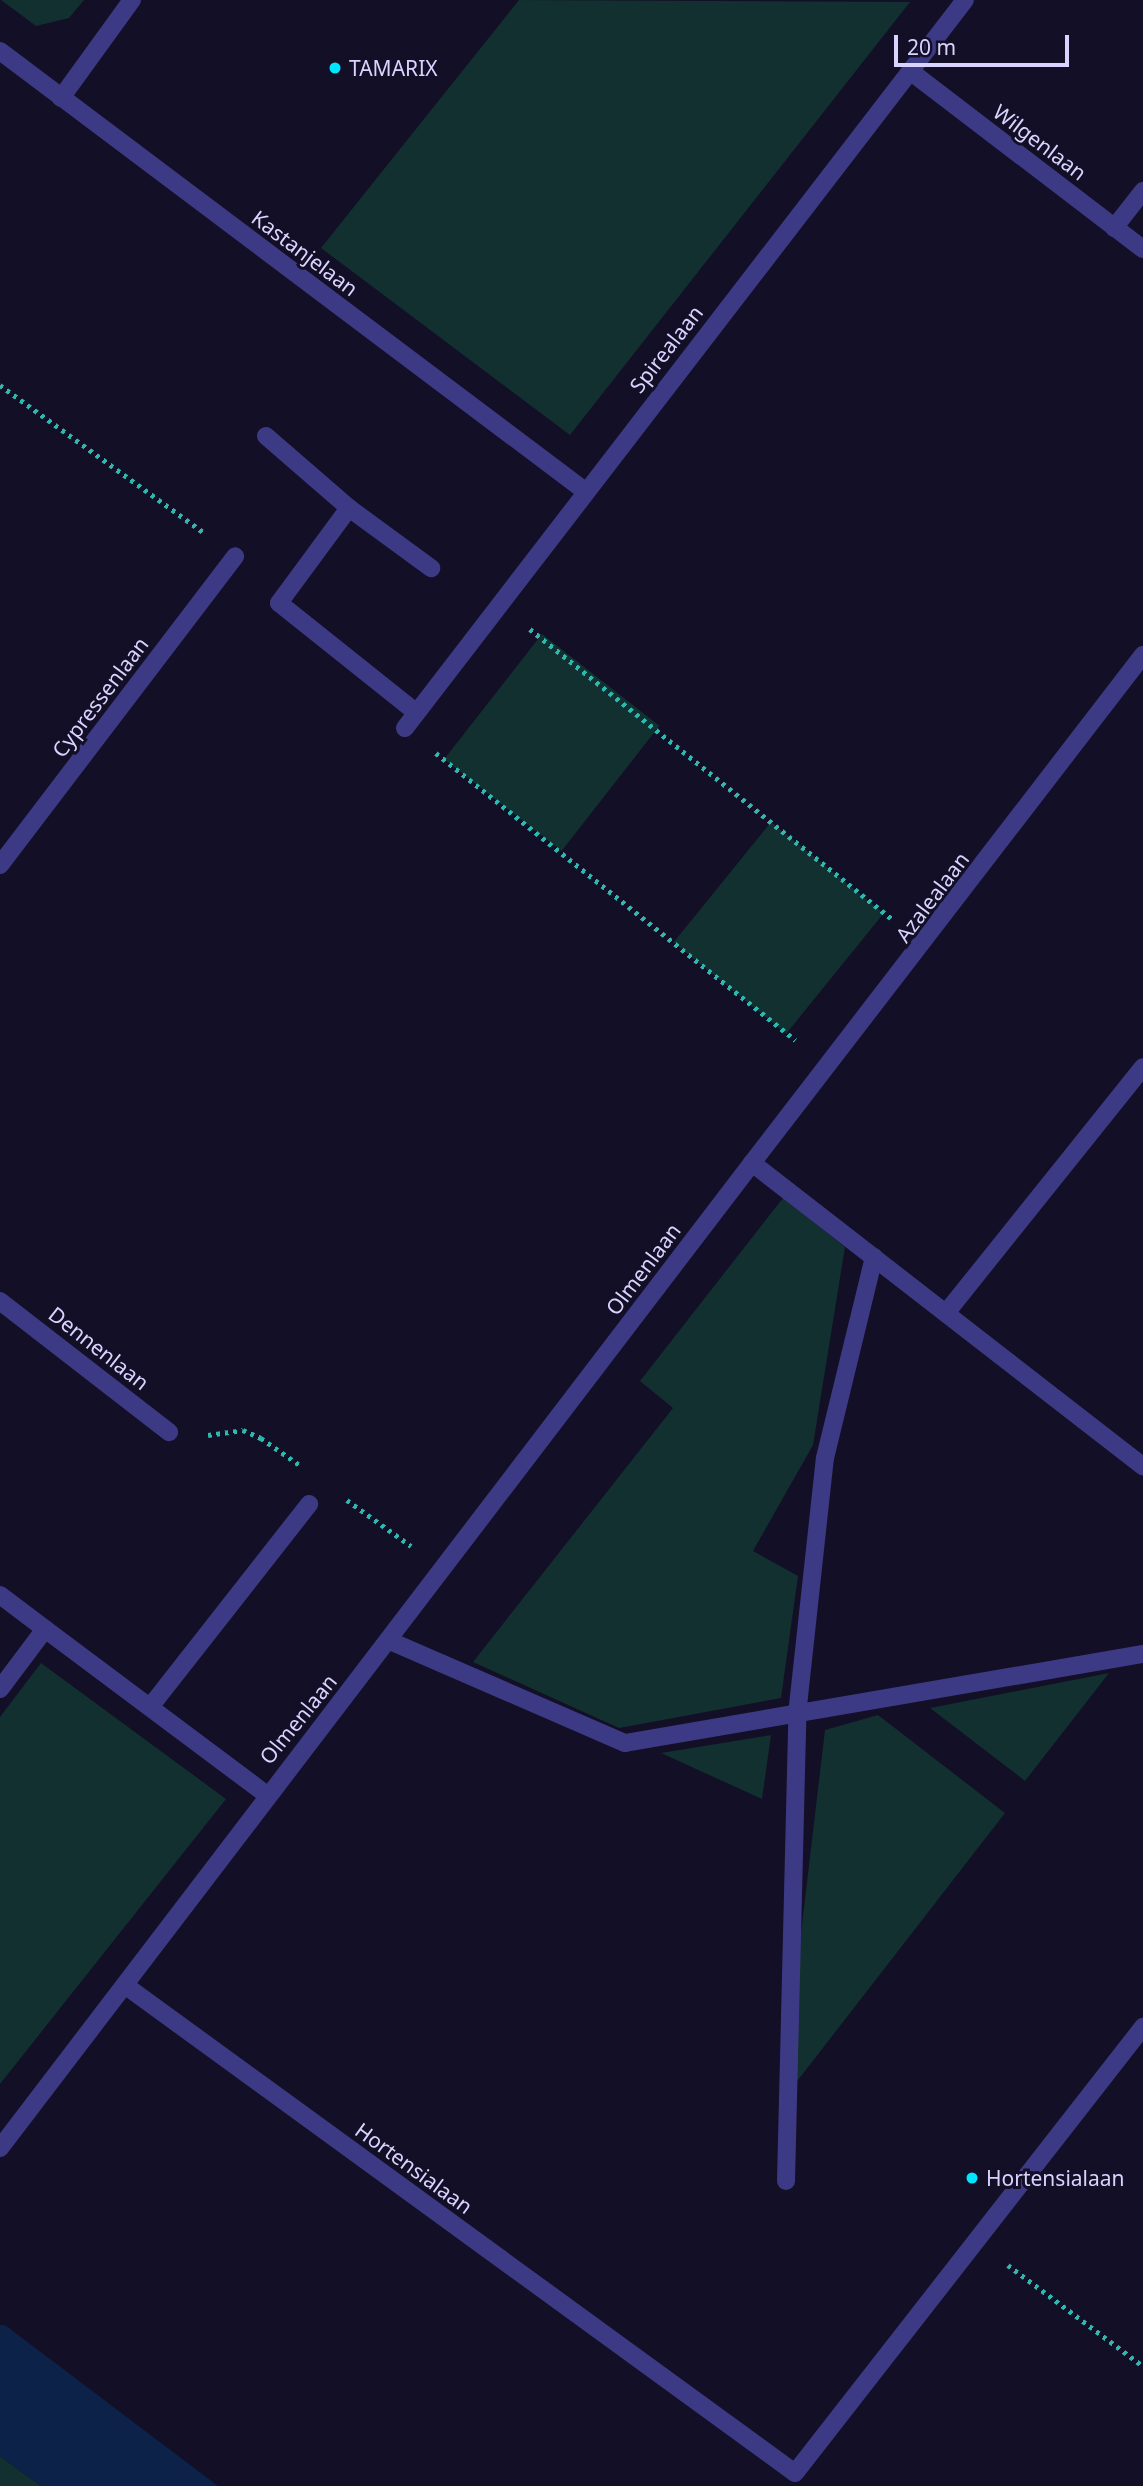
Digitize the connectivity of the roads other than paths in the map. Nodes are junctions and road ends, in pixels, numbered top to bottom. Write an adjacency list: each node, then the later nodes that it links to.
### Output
1 (132, 0): 5 (street)
2 (965, 0): 4 (street, Spirealaan)
3 (0, 51): 5 (street, Kastanjelaan)
4 (910, 71): 7 (street, Wilgenlaan); 10 (street, Spirealaan)
5 (61, 98): 10 (street, Kastanjelaan)
6 (1143, 191): 7 (street)
7 (1114, 228): 8 (street, Wilgenlaan)
8 (1143, 249)
9 (266, 436): 11 (street)
10 (584, 491): 15 (street, Spirealaan)
11 (349, 508): 13 (street); 15 (street)
12 (235, 556): 17 (street, Cypressenlaan)
13 (431, 568)
14 (1143, 654): 19 (street, Azalealaan)
15 (417, 713): 16 (street, Spirealaan)
16 (405, 729)
17 (0, 865)
18 (1143, 1067): 22 (street)
19 (752, 1163): 20 (street); 28 (street, Olmenlaan)
20 (874, 1257): 22 (street); 32 (street)
21 (0, 1301): 23 (street, Dennenlaan)
22 (946, 1313): 24 (street)
23 (169, 1432)
24 (1143, 1466)
25 (309, 1504): 31 (street)
26 (0, 1595): 27 (street, Olmenlaan)
27 (46, 1629): 30 (street); 31 (street, Olmenlaan)
28 (390, 1641): 32 (street); 33 (street, Olmenlaan)
29 (1143, 1654): 32 (street)
30 (0, 1689)
31 (150, 1707): 33 (street, Olmenlaan)
32 (797, 1715): 37 (street)
33 (267, 1795): 34 (street, Olmenlaan)
34 (126, 1986): 35 (street, Hortensialaan); 36 (street, Olmenlaan)
35 (1143, 2027)
36 (0, 2148)
37 (786, 2181)

